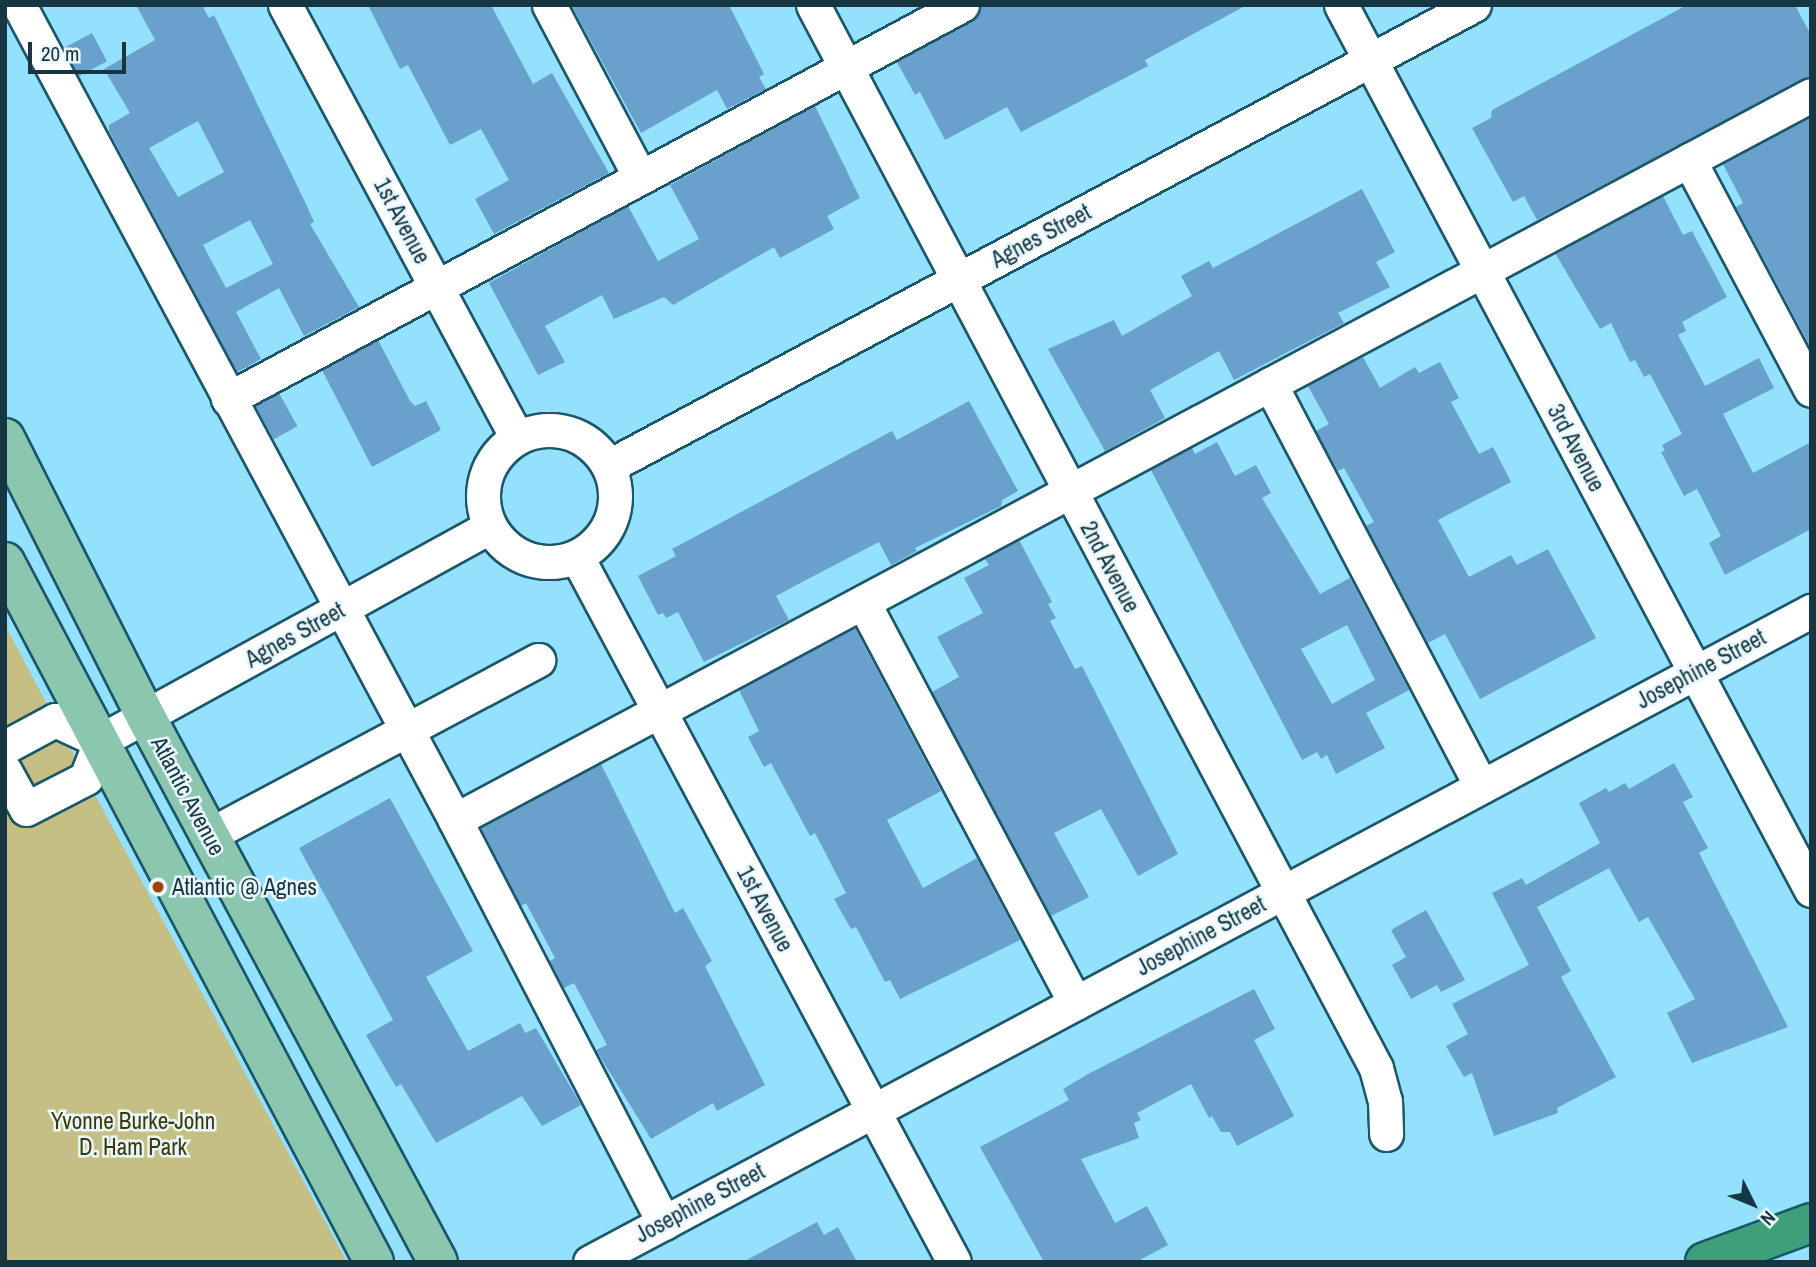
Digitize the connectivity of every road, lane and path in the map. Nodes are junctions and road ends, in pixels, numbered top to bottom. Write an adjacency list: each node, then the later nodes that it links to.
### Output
1 (19, 5): 18 (street)
2 (285, 5): 15 (street, 1st Avenue)
3 (549, 5): 12 (street)
4 (813, 5): 9 (street, 2nd Avenue)
5 (962, 5): 9 (street)
6 (1341, 5): 8 (street, 3rd Avenue)
7 (1474, 5): 8 (street, Agnes Street)
8 (1370, 60): 13 (street, 3rd Avenue); 14 (street, Agnes Street)
9 (846, 67): 12 (street); 14 (street, 2nd Avenue)
10 (1811, 95): 11 (street)
11 (1689, 160): 13 (street); 17 (street)
12 (640, 177): 15 (street)
13 (1482, 271): 16 (street); 30 (street, 3rd Avenue)
14 (959, 280): 21 (street, Agnes Street); 22 (street, 2nd Avenue)
15 (437, 287): 18 (street); 20 (street, 1st Avenue)
16 (1270, 384): 22 (street); 37 (street)
17 (1811, 390)
18 (228, 398): 27 (street)
19 (5, 438): 32 (main road, Atlantic Avenue)
20 (517, 438): 21 (street); 23 (street)
21 (609, 466): 24 (street)
22 (1070, 491): 26 (street); 41 (street, 2nd Avenue)
23 (490, 527): 24 (street); 27 (street, Agnes Street)
24 (577, 557): 31 (street, 1st Avenue)
25 (5, 562): 34 (main road)
26 (863, 602): 31 (street); 42 (street)
27 (340, 610): 32 (street, Agnes Street); 33 (street)
28 (1811, 611): 30 (street, Josephine Street)
29 (537, 660): 33 (street)
30 (1695, 672): 37 (street, Josephine Street); 40 (street, 3rd Avenue)
31 (659, 711): 38 (street); 43 (street, 1st Avenue)
32 (146, 717): 34 (street, Agnes Street); 39 (main road, Atlantic Avenue)
33 (404, 731): 38 (street); 39 (street)
34 (100, 741): 35 (street); 36 (street); 47 (main road)
35 (5, 747)
36 (5, 771)
37 (1482, 786): 41 (street, Josephine Street)
38 (455, 820): 45 (street)
39 (209, 835): 48 (main road, Atlantic Avenue)
40 (1811, 890)
41 (1283, 892): 42 (street, Josephine Street); 44 (street, 2nd Avenue)
42 (1075, 1003): 43 (street, Josephine Street)
43 (873, 1111): 45 (street, Josephine Street); 50 (street, 1st Avenue)
44 (1386, 1134)
45 (664, 1223): 49 (street, Josephine Street)
46 (1811, 1223): 51 (highway)
47 (374, 1262)
48 (438, 1262)
49 (590, 1262)
50 (954, 1262)
51 (1706, 1262)

